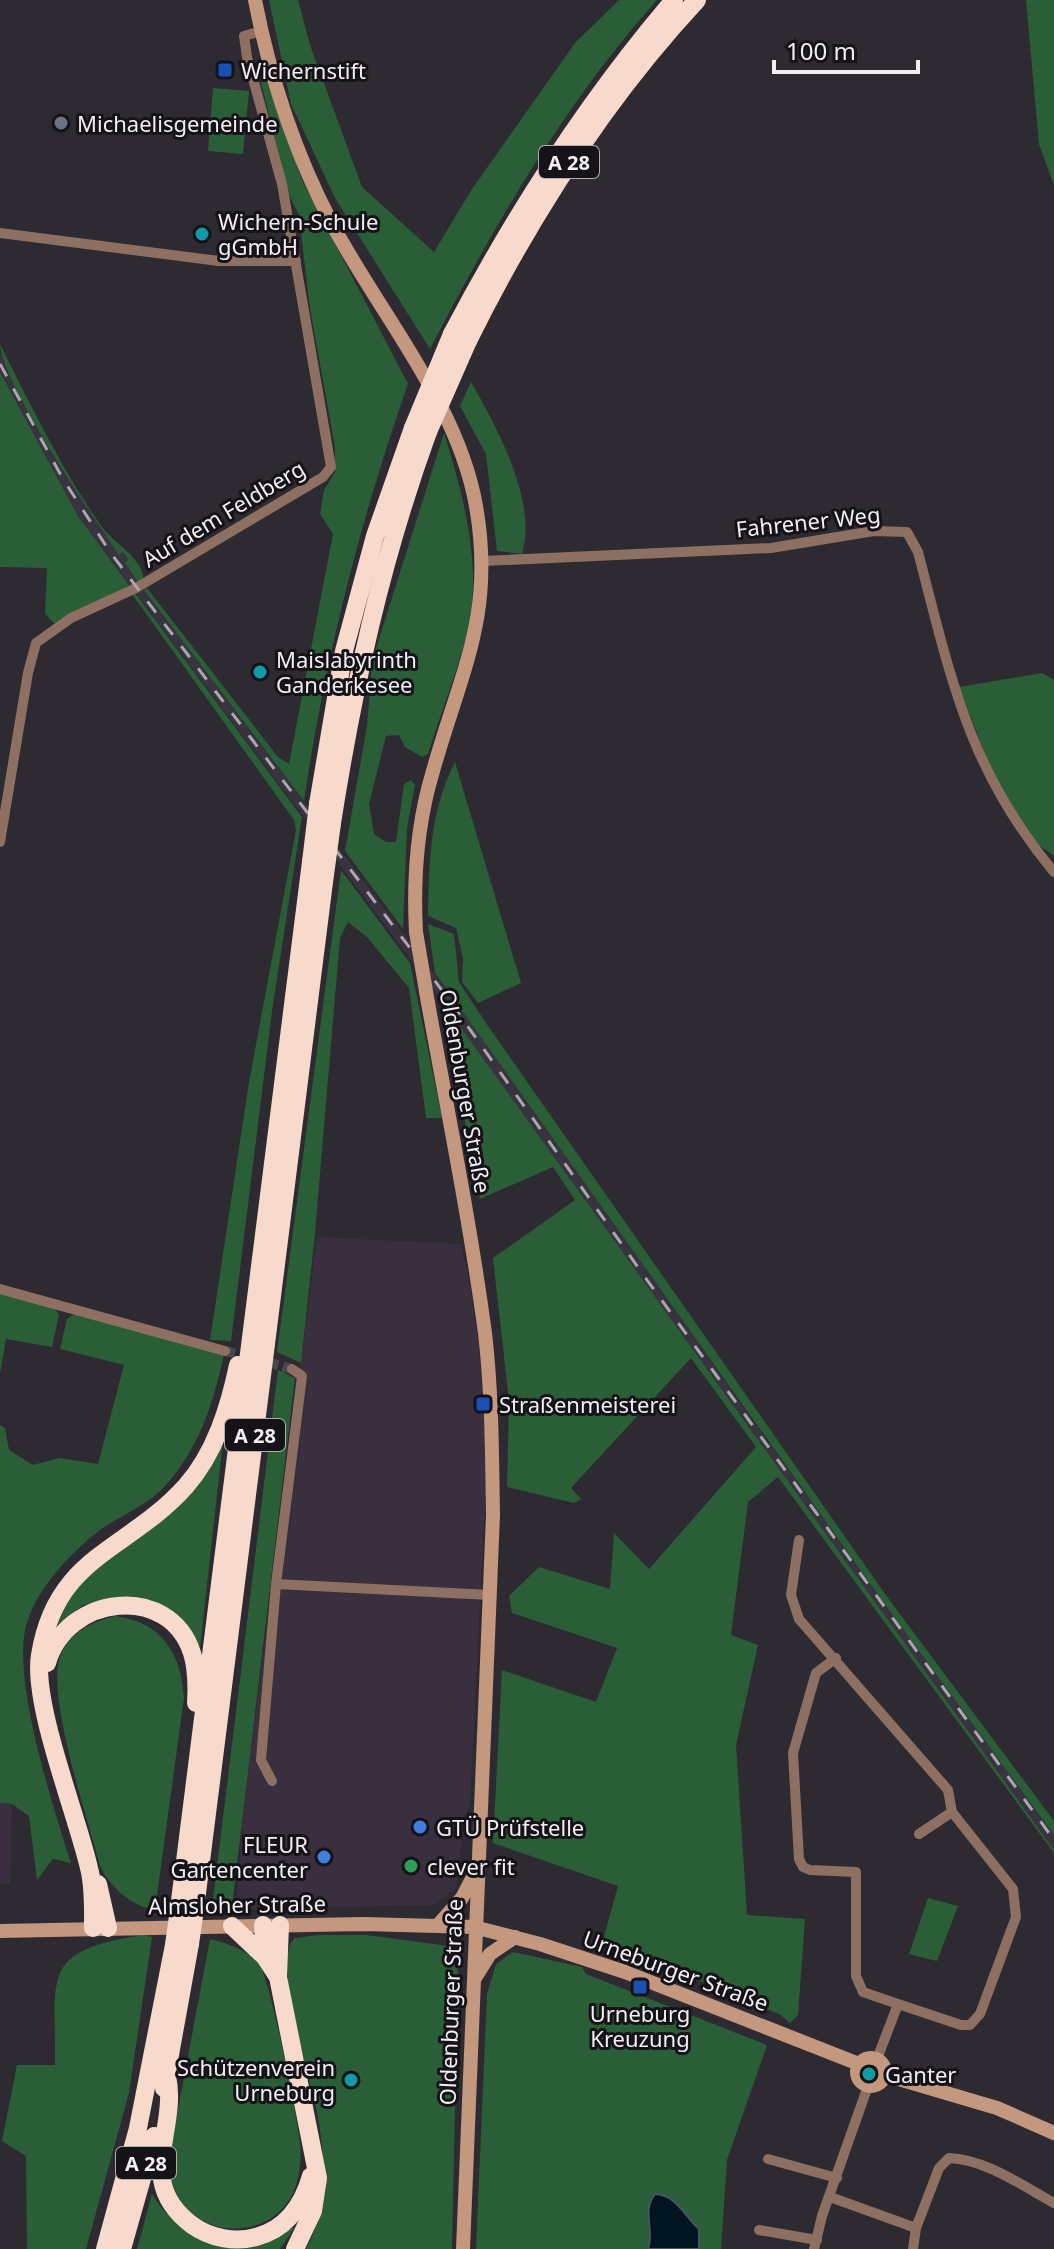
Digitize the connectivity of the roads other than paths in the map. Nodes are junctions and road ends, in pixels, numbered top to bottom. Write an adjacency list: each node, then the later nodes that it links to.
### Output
1 (255, 0): 4 (main road, Oldenburger Straße)
2 (674, 0): 7 (highway, A 28)
3 (697, 0): 7 (highway, A 28)
4 (261, 31): 6 (street, Auf dem Feldberg); 9 (main road, Oldenburger Straße)
5 (0, 233): 6 (street)
6 (296, 261): 10 (street, Auf dem Feldberg)
7 (460, 338): 8 (highway, A 28, bridge)
8 (420, 430): 13 (highway, A 28, bridge); 26 (highway, A 28, bridge)
9 (483, 561): 11 (street, Fahrener Weg); 18 (main road, Oldenburger Straße, bridge)
10 (0, 842)
11 (1054, 872)
12 (0, 1289): 14 (street)
13 (252, 1333): 20 (highway); 21 (highway, A 28)
14 (225, 1351)
15 (292, 1369): 17 (street)
16 (799, 1540): 19 (street)
17 (276, 1584): 18 (street); 22 (street)
18 (490, 1595): 25 (main road, Oldenburger Straße)
19 (836, 1658): 23 (street); 38 (street)
20 (42, 1698): 21 (highway); 31 (highway)
21 (198, 1776): 26 (highway, A 28)
22 (272, 1781)
23 (952, 1812): 24 (street); 38 (street)
24 (919, 1834)
25 (477, 1867): 27 (main road); 30 (main road, Oldenburger Straße)
26 (187, 1909): 34 (highway, A 28, bridge)
27 (439, 1924): 28 (main road, Almsloher Straße); 30 (main road, Almsloher Straße)
28 (272, 1925): 29 (main road, Almsloher Straße); 35 (highway); 36 (highway)
29 (232, 1926): 31 (main road, Almsloher Straße); 35 (highway)
30 (474, 1927): 33 (main road, Urneburger Straße); 37 (main road, Oldenburger Straße)
31 (101, 1928): 32 (main road, Almsloher Straße)
32 (0, 1931)
33 (515, 1937): 37 (main road); 40 (main road, Urneburger Straße)
34 (182, 1944): 42 (highway, A 28); 53 (highway, A 28)
35 (265, 1957): 36 (highway)
36 (278, 1977): 46 (highway)
37 (472, 1986): 56 (main road, Oldenburger Straße)
38 (898, 2004): 39 (street)
39 (877, 2059): 40 (main road); 41 (main road)
40 (859, 2064): 43 (main road)
41 (885, 2075): 43 (main road); 44 (main road)
42 (167, 2076): 46 (highway); 54 (highway, A 28)
43 (868, 2086): 47 (street)
44 (1054, 2133)
45 (768, 2159): 47 (street)
46 (315, 2161): 55 (highway)
47 (837, 2178): 48 (street)
48 (830, 2197): 50 (street); 52 (street)
49 (1054, 2203): 50 (street)
50 (916, 2228): 57 (street)
51 (759, 2230): 52 (street)
52 (815, 2244)
53 (105, 2249)
54 (122, 2249)
55 (295, 2249)
56 (463, 2249)
57 (913, 2249)

